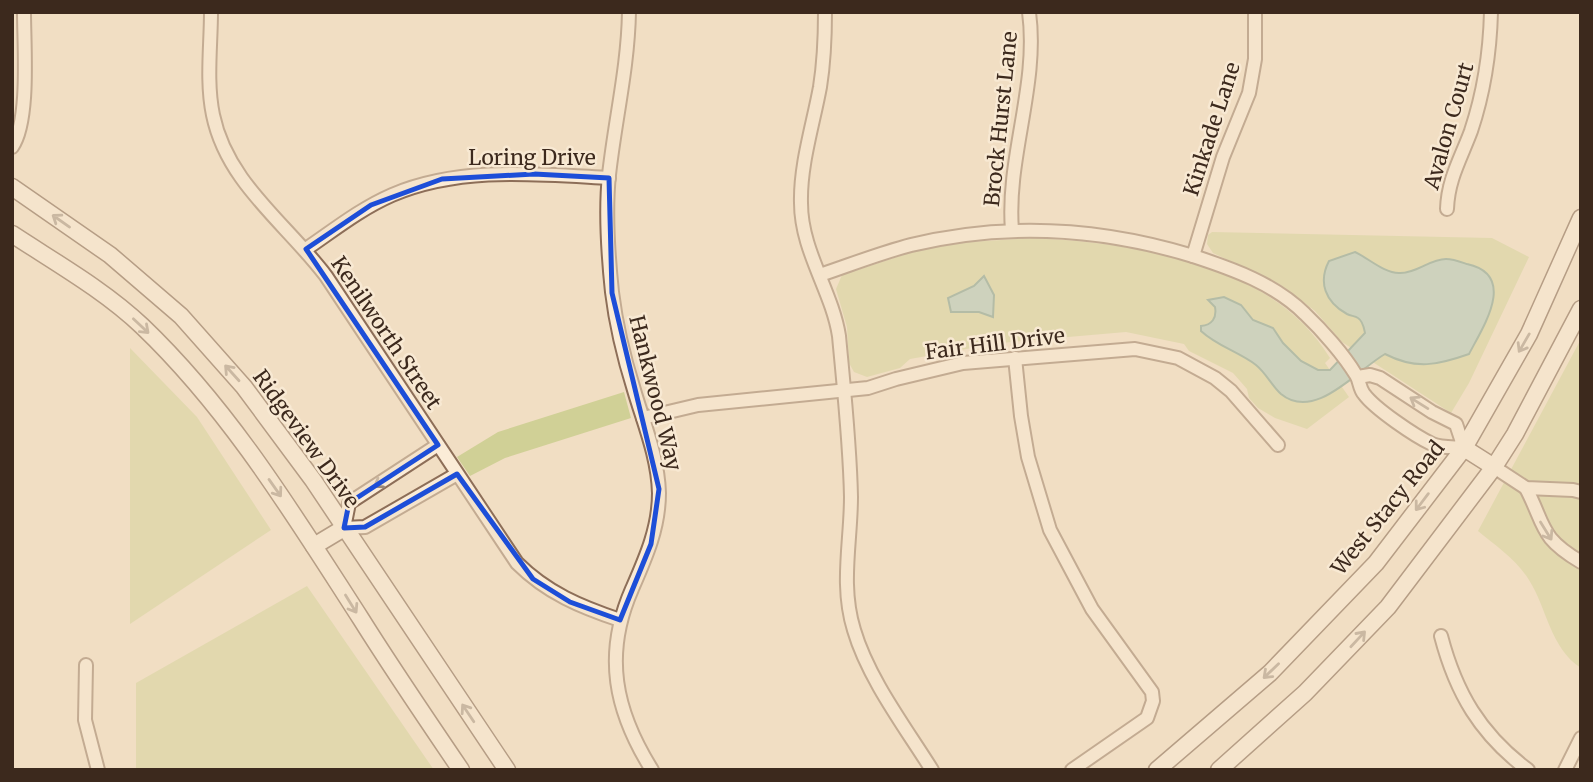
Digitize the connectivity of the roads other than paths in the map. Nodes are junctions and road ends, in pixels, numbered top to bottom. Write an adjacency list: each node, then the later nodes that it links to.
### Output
1 (24, 12): 8 (street)
2 (211, 12): 15 (street, Kenilworth Street)
3 (629, 12): 9 (street, Hankwood Way)
4 (825, 12): 17 (street)
5 (1029, 12): 13 (street, Brock Hurst Lane)
6 (1255, 12): 16 (street, Kinkade Lane)
7 (1491, 12): 11 (street, Avalon Court)
8 (12, 147)
9 (609, 178): 15 (street, Loring Drive); 22 (street, Hankwood Way)
10 (12, 187): 30 (main road, Ridgeview Drive, one-way to 10)
11 (1447, 209)
12 (1581, 218): 25 (main road, West Stacy Road, one-way to 25)
13 (1012, 230): 16 (street); 17 (street)
14 (12, 234): 31 (main road, one-way to 31)
15 (306, 249): 23 (street, Kenilworth Street)
16 (1193, 256): 20 (street)
17 (820, 275): 21 (street)
18 (1581, 309): 26 (main road)
19 (1015, 358): 21 (street, Fair Hill Drive); 24 (street, Fair Hill Drive); 42 (street)
20 (1358, 377): 25 (street); 25 (street, one-way to 20)
21 (843, 391): 22 (street, Fair Hill Drive); 41 (street)
22 (643, 418): 33 (street, Hankwood Way)
23 (438, 445): 27 (street, Kenilworth Street); 30 (street, one-way to 30)
24 (1278, 445)
25 (1464, 448): 26 (main road); 43 (main road, West Stacy Road, one-way to 43)
26 (1494, 467): 28 (street); 44 (main road, one-way to 26)
27 (457, 474): 30 (street); 33 (street, Kenilworth Street)
28 (1526, 488): 29 (street); 32 (street, one-way to 32)
29 (1581, 492)
30 (344, 528): 31 (main road); 39 (main road, Ridgeview Drive, one-way to 30)
31 (314, 546): 38 (main road, one-way to 38)
32 (1581, 562)
33 (620, 620): 40 (street, Hankwood Way)
34 (1441, 636): 45 (street)
35 (86, 665): 37 (street)
36 (1581, 738): 46 (street)
37 (98, 770)
38 (461, 770)
39 (507, 770)
40 (652, 770)
41 (932, 770)
42 (1072, 770)
43 (1157, 770)
44 (1219, 770)
45 (1528, 770)
46 (1565, 770)

